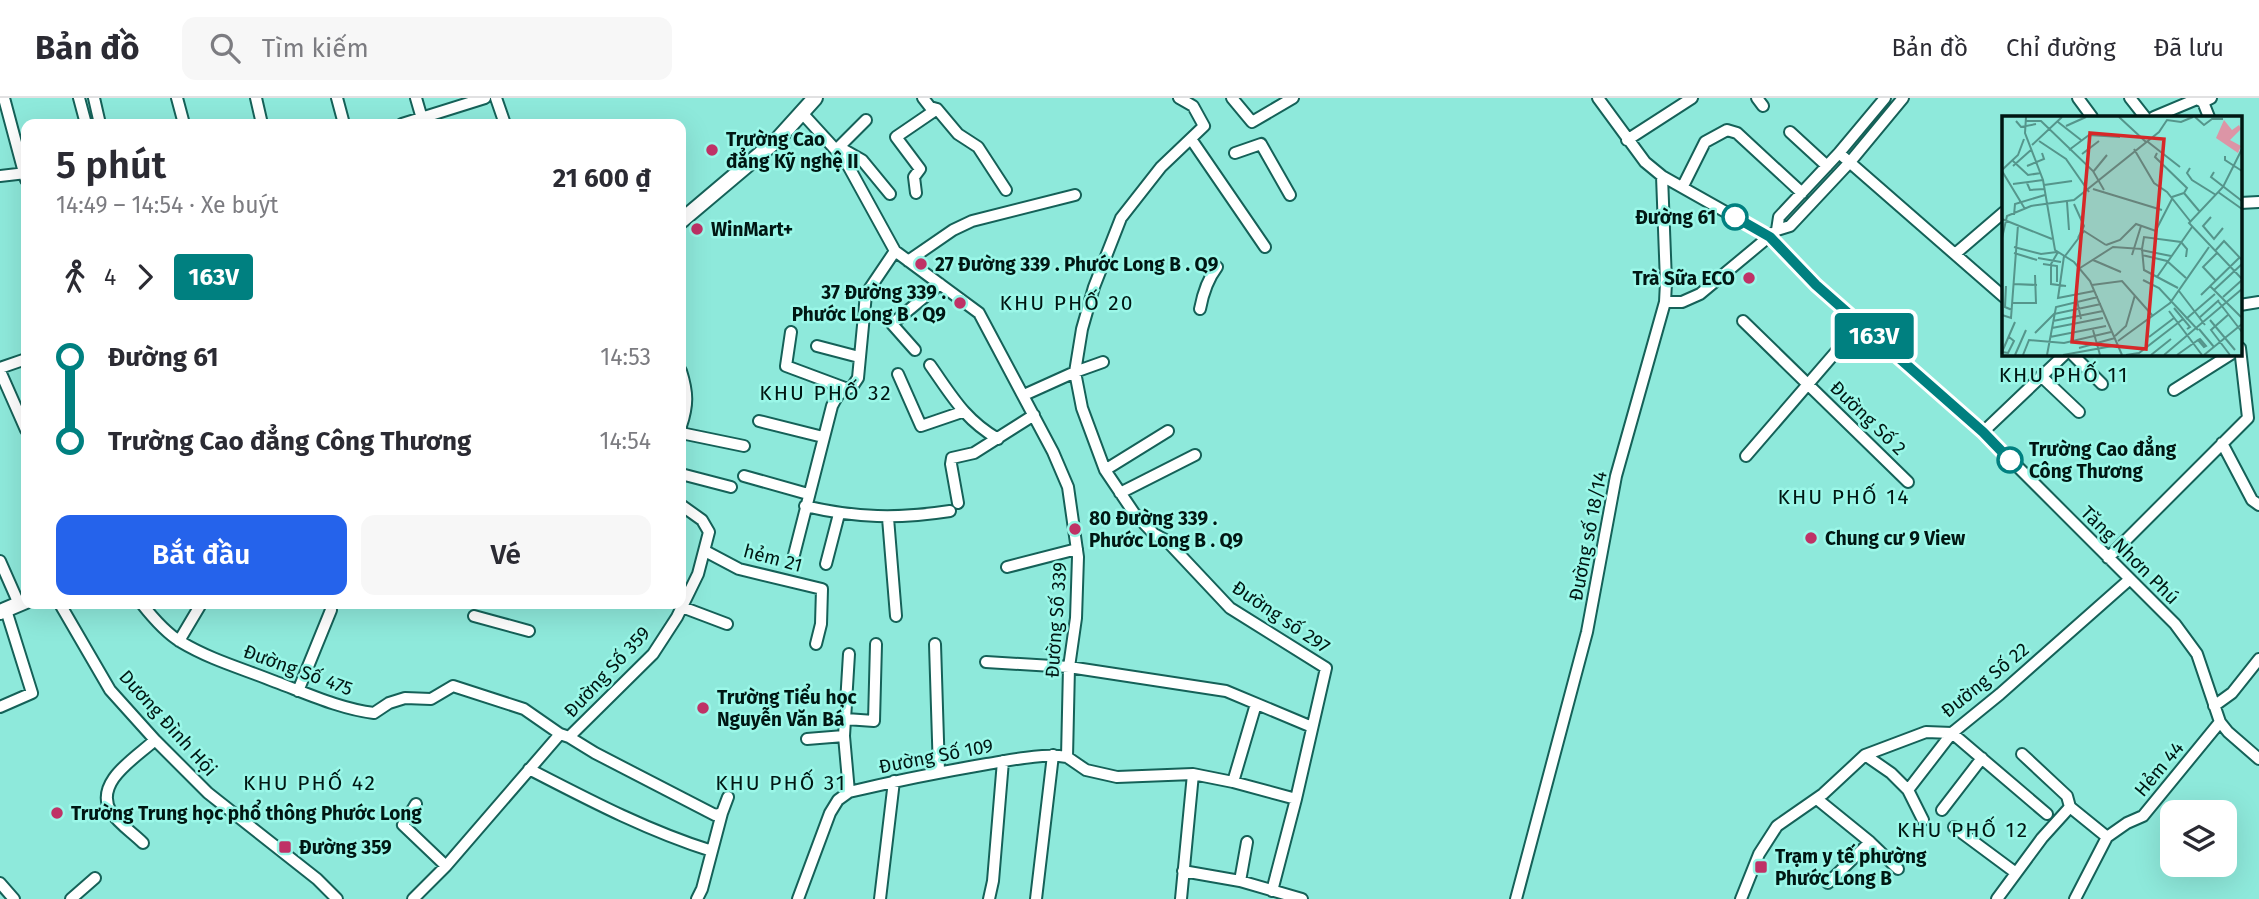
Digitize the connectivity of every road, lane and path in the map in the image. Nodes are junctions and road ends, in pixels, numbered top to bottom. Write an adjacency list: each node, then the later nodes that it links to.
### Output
1 (79, 98): 27 (street)
2 (94, 98): 28 (street)
3 (177, 98): 29 (street)
4 (256, 98): 30 (street)
5 (337, 98): 31 (street)
6 (416, 98): 32 (street)
7 (485, 98): 33 (street)
8 (496, 98): 34 (street)
9 (815, 98): 23 (main road)
10 (923, 98): 22 (street)
11 (1179, 98): 37 (street)
12 (1232, 98): 13 (street)
13 (1293, 98)
14 (1598, 98): 38 (street, Tăng Nhơn Phú)
15 (1885, 98): 41 (street)
16 (1903, 98): 43 (street)
17 (2077, 98): 24 (street)
18 (2130, 98): 25 (street)
19 (1688, 99): 38 (street)
20 (2207, 100): 26 (street)
21 (3, 102): 42 (street)
22 (937, 109): 49 (street); 50 (street)
23 (802, 113): 39 (street, Đường Số 339); 56 (main road)
24 (2091, 116)
25 (2144, 116)
26 (2156, 116)
27 (85, 119)
28 (99, 119)
29 (183, 119)
30 (261, 119)
31 (343, 119)
32 (421, 119)
33 (427, 119)
34 (503, 119)
35 (866, 120): 39 (street)
36 (1790, 132): 44 (street)
37 (1191, 139): 58 (street); 81 (street)
38 (1627, 140): 47 (street, Tăng Nhơn Phú)
39 (837, 148): 52 (street); 59 (street, Đường Số 339)
40 (1235, 153): 54 (street)
41 (1839, 153): 43 (street); 44 (street)
42 (21, 160)
43 (1850, 162): 57 (street); 60 (street)
44 (1827, 166): 51 (street)
45 (0, 176): 46 (street)
46 (21, 176)
47 (1662, 176): 48 (street, Tăng Nhơn Phú); 65 (street, Đường số 18/14)
48 (1684, 186): 51 (street); 57 (street, Tăng Nhơn Phú)
49 (1006, 190)
50 (916, 192)
51 (1802, 192): 57 (street)
52 (890, 194)
53 (1075, 195): 61 (street)
54 (1290, 195)
55 (2002, 214): 60 (street)
56 (686, 217)
57 (1773, 233): 65 (street); 68 (street, Tăng Nhơn Phú)
58 (1265, 247)
59 (895, 251): 61 (street, Đường Số 339); 76 (street)
60 (1955, 254): 64 (street)
61 (908, 261): 63 (street, Đường Số 339)
62 (1217, 267): 66 (street)
63 (940, 284): 71 (street); 89 (street, Đường Số 339)
64 (2001, 291)
65 (1665, 302): 209 (street, Đường số 18/14)
66 (1200, 309)
67 (1743, 321): 84 (street, Đường Số 2)
68 (1860, 324): 84 (street); 99 (street, Tăng Nhơn Phú)
69 (791, 332): 87 (street)
70 (817, 346): 76 (street)
71 (915, 351)
72 (2064, 355): 83 (street)
73 (2073, 355): 85 (street)
74 (2229, 355): 88 (street)
75 (2241, 355): 95 (street)
76 (859, 357): 87 (street)
77 (21, 361): 80 (street)
78 (1103, 362): 81 (street)
79 (930, 365): 91 (street)
80 (0, 369): 94 (street)
81 (1075, 372): 89 (street); 107 (street, Đường số 297)
82 (898, 374): 91 (street)
83 (2041, 376): 92 (street); 99 (street)
84 (1808, 384): 106 (street); 110 (street, Đường Số 2)
85 (2102, 384)
86 (686, 385): 90 (street)
87 (845, 388): 101 (street)
88 (2174, 390)
89 (1024, 395): 93 (street, Đường Số 339)
90 (686, 410)
91 (962, 412): 102 (street)
92 (2079, 412)
93 (1034, 415): 102 (street); 119 (street, Đường Số 339)
94 (21, 418)
95 (2248, 418): 97 (street); 103 (street)
96 (759, 421): 101 (street)
97 (2259, 423)
98 (1168, 431): 107 (street)
99 (1983, 432): 122 (street, Tăng Nhơn Phú)
100 (686, 434): 104 (street)
101 (823, 437): 113 (street)
102 (998, 439): 118 (street)
103 (2222, 443): 114 (street); 122 (street)
104 (744, 446)
105 (1195, 456): 112 (street)
106 (1746, 456)
107 (1105, 470): 112 (street, Đường số 297)
108 (686, 475): 111 (street)
109 (744, 477): 113 (street)
110 (1908, 482)
111 (732, 487)
112 (1120, 493): 153 (street, Đường số 297)
113 (808, 494): 115 (street)
114 (2259, 505)
115 (805, 506): 117 (street); 121 (street)
116 (686, 509): 120 (street, Đường Số 359)
117 (839, 514): 118 (street); 124 (street)
118 (888, 517): 136 (street)
119 (1077, 549): 125 (street); 146 (street, Đường Số 339)
120 (705, 551): 127 (street, Đường Số 359); 142 (street, hẻm 21)
121 (794, 555)
122 (2108, 558): 126 (street, Tăng Nhơn Phú)
123 (0, 561): 128 (street)
124 (826, 564)
125 (1007, 567)
126 (2130, 579): 149 (street, Tăng Nhơn Phú); 154 (street, Đường Số 22)
127 (686, 599)
128 (13, 607): 150 (street)
129 (63, 609): 158 (street, Dương Đình Hội)
130 (146, 609): 139 (street, Đường Số 475)
131 (198, 609): 139 (street)
132 (681, 609): 155 (street, Đường Số 359)
133 (686, 609): 137 (street)
134 (331, 610): 147 (street)
135 (474, 616): 138 (street)
136 (896, 616)
137 (727, 624)
138 (529, 631)
139 (179, 641): 147 (street, Đường Số 475)
140 (876, 644): 151 (street)
141 (935, 644): 167 (street)
142 (816, 645)
143 (849, 654): 151 (street)
144 (2259, 659): 149 (street)
145 (986, 662): 146 (street)
146 (1069, 667): 148 (street); 162 (street, Đường Số 339)
147 (298, 691): 155 (street, Đường Số 475)
148 (1256, 704): 153 (street); 170 (street)
149 (2214, 706): 152 (street, Tăng Nhơn Phú)
150 (0, 707)
151 (846, 719): 156 (street)
152 (2220, 722): 164 (street, Tăng Nhơn Phú); 183 (street, Hẻm 44)
153 (1312, 727): 174 (street, Đường số 297)
154 (1952, 733): 161 (street, Đường Số 22); 163 (street); 171 (street)
155 (564, 736): 166 (street, Đường Số 359); 179 (street)
156 (844, 736): 157 (street); 172 (street)
157 (807, 739)
158 (155, 740): 186 (street); 200 (street, Dương Đình Hội)
159 (2021, 754): 177 (street)
160 (1054, 755): 162 (street, Đường Số 109); 165 (street, Đường Số 109); 206 (street)
161 (1865, 755): 171 (street); 175 (street, Đường Số 22)
162 (1067, 757): 168 (street)
163 (1982, 758): 178 (street); 180 (street)
164 (2259, 759)
165 (1003, 761): 167 (street, Đường Số 109); 205 (street)
166 (529, 769): 187 (street); 188 (street, Đường Số 359)
167 (939, 772): 169 (street, Đường Số 109)
168 (1193, 774): 170 (street); 190 (street)
169 (894, 781): 172 (street, Đường Số 109); 204 (street)
170 (1233, 782): 174 (street)
171 (1908, 790): 181 (street)
172 (849, 792): 203 (street)
173 (728, 797): 179 (street)
174 (1296, 799): 196 (street, Đường số 297)
175 (1816, 799): 185 (street); 197 (street, Đường Số 22)
176 (415, 804): 188 (street)
177 (2070, 807): 183 (street); 191 (street)
178 (1942, 810)
179 (722, 813): 187 (street)
180 (2047, 814)
181 (1923, 820)
182 (1954, 827): 191 (street)
183 (2107, 837): 211 (street)
184 (1247, 842): 193 (street)
185 (1870, 842): 189 (street); 195 (street)
186 (143, 843)
187 (712, 851): 202 (street)
188 (446, 866): 201 (street, Đường Số 359)
189 (1898, 869)
190 (1183, 871): 193 (street); 207 (street)
191 (2016, 873): 210 (street)
192 (95, 878): 199 (street)
193 (1240, 881): 196 (street)
194 (0, 883): 198 (street)
195 (1828, 883)
196 (1272, 891): 208 (street)
197 (1745, 898)
198 (14, 899)
199 (71, 899)
200 (337, 899)
201 (413, 899)
202 (698, 899)
203 (798, 899)
204 (880, 899)
205 (989, 899)
206 (1036, 899)
207 (1181, 899)
208 (1300, 899)
209 (1516, 899)
210 (1997, 899)
211 (2075, 899)

